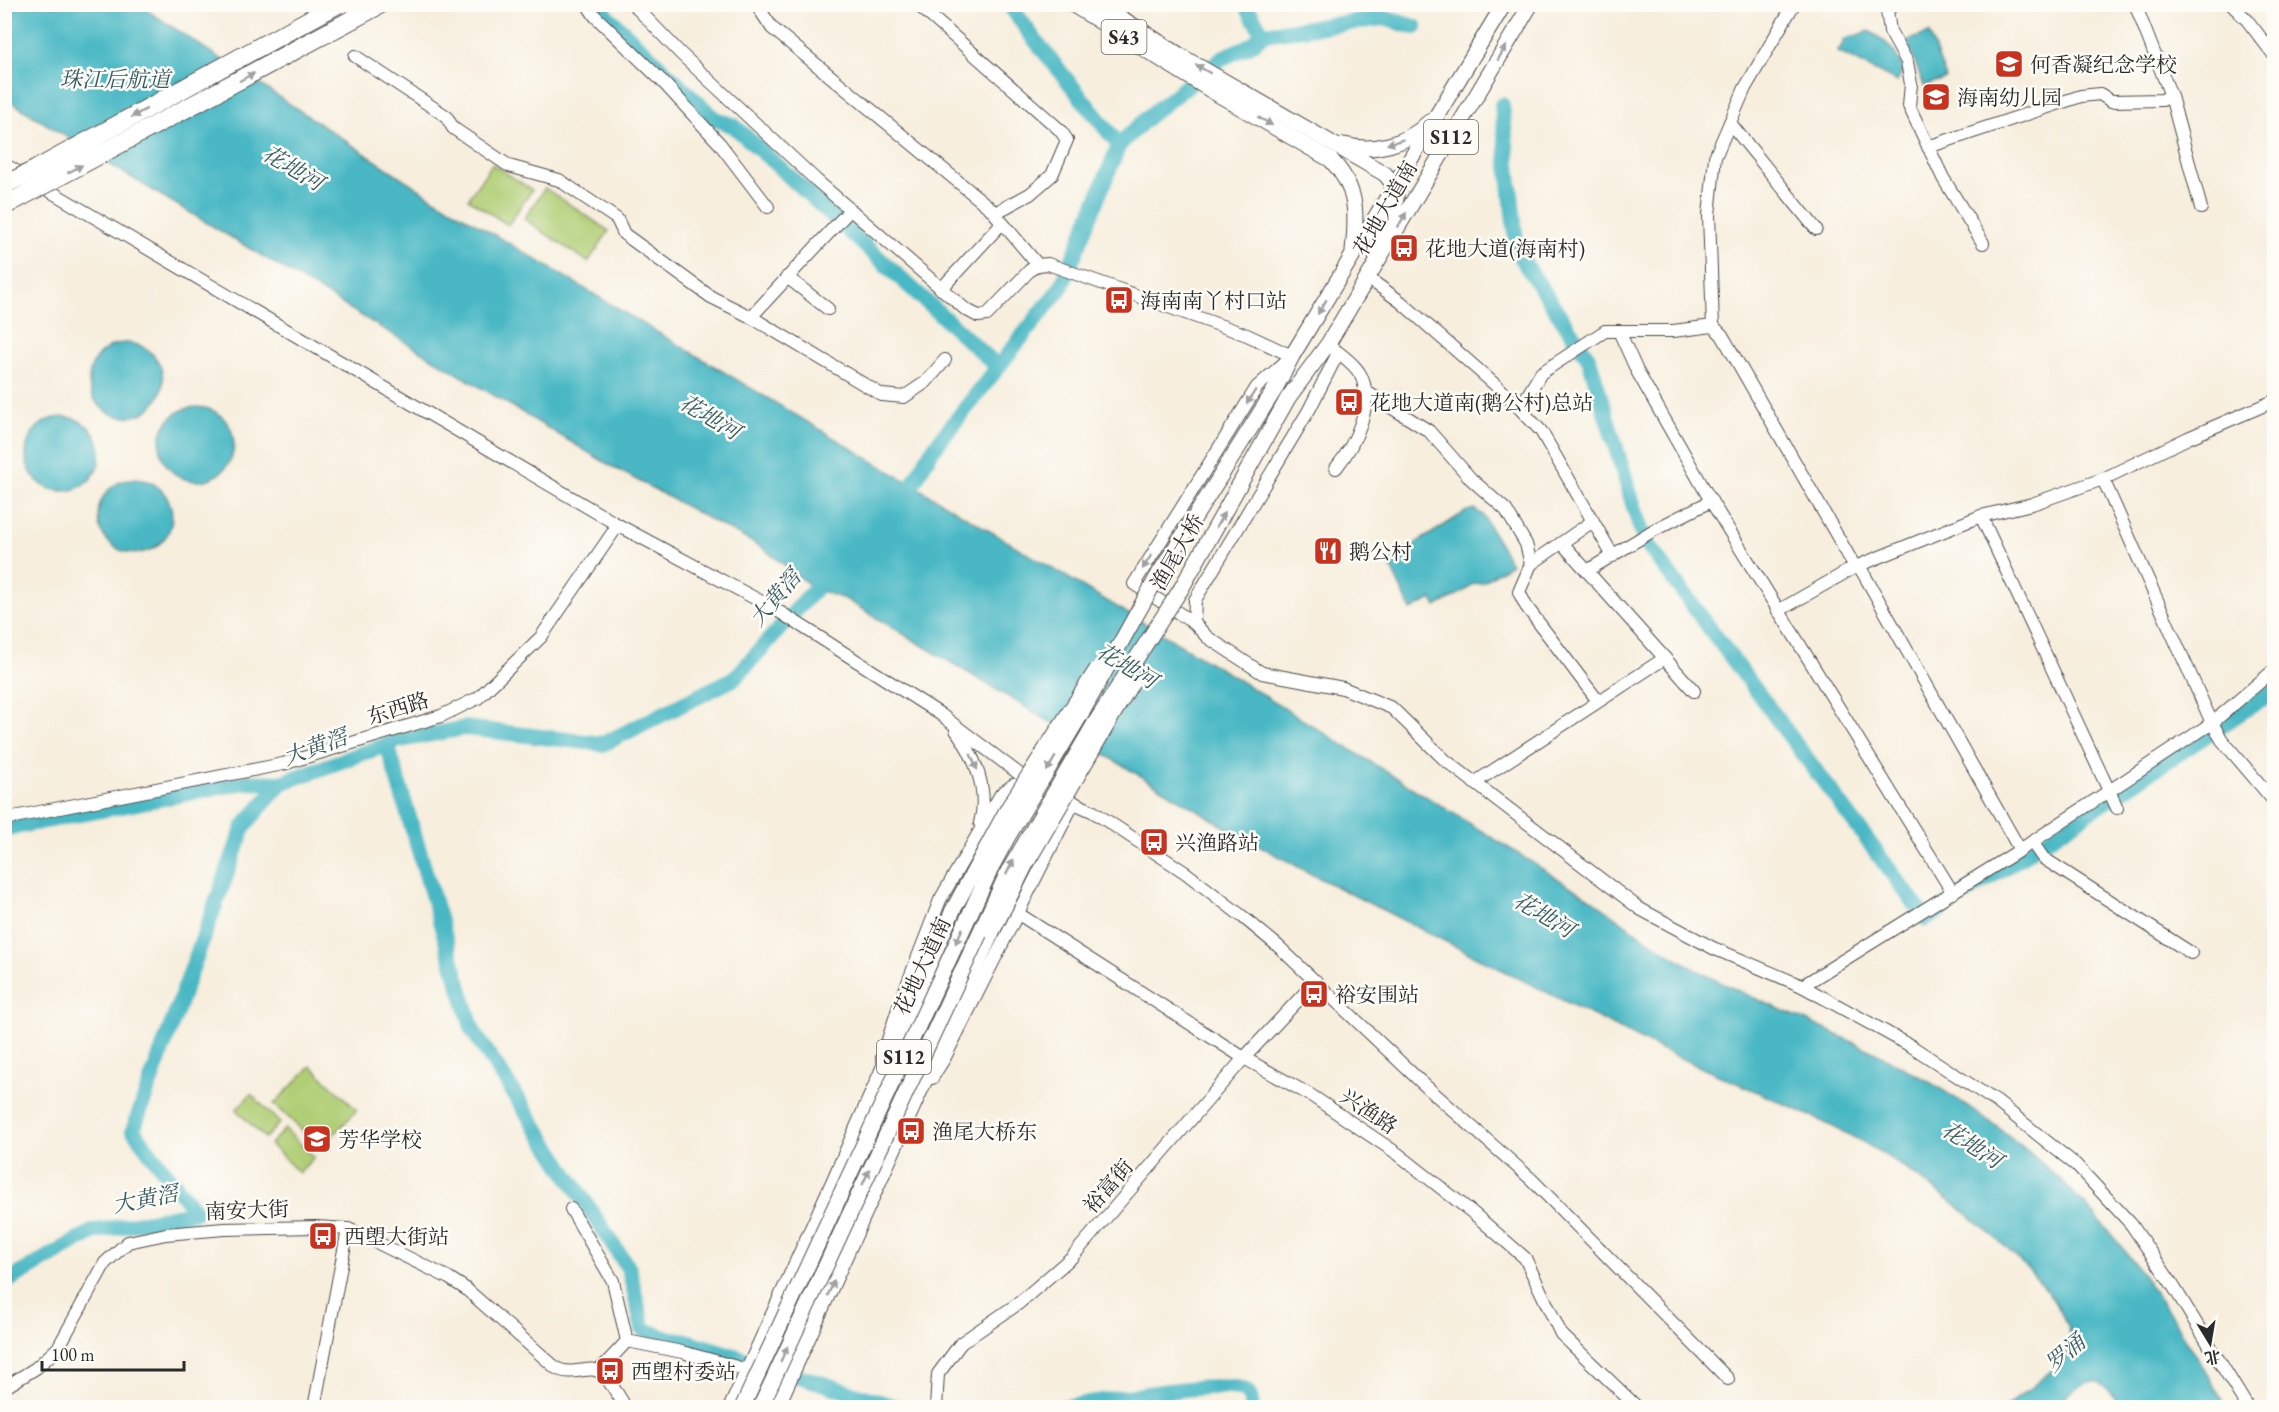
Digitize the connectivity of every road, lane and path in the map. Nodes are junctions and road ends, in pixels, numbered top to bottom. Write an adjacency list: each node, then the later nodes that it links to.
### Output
1 (338, 4): 24 (highway, one-way to 24, bridge)
2 (381, 4): 26 (highway, one-way to 2, bridge)
3 (587, 4): 27 (street)
4 (633, 4): 29 (street)
5 (756, 4): 30 (street)
6 (916, 4): 30 (street)
7 (1072, 4): 17 (main road, S43)
8 (1099, 4): 17 (main road, S43)
9 (1504, 4): 20 (main road, 花地大道南 / S112)
10 (1531, 4): 35 (main road, 花地大道南 / S112, one-way to 10)
11 (1794, 4): 21 (street)
12 (1894, 4): 23 (street)
13 (2135, 4): 19 (street)
14 (2231, 4): 15 (street)
15 (2274, 54)
16 (355, 56): 39 (street)
17 (1180, 63): 18 (main road, S43)
18 (1218, 86): 22 (main road, S43); 33 (main road, S43, one-way to 33)
19 (2171, 96): 23 (street); 28 (street)
20 (1441, 109): 22 (main road, one-way to 22); 25 (main road, 花地大道南 / S112)
21 (1730, 123): 31 (street); 40 (street)
22 (1326, 139): 25 (main road, S43)
23 (1928, 147): 32 (street)
24 (6, 171): 54 (street)
25 (1394, 186): 33 (main road, 花地大道南); 35 (main road)
26 (4, 206)
27 (768, 207)
28 (2201, 208)
29 (843, 217): 36 (street); 37 (street)
30 (998, 218): 34 (street); 37 (street)
31 (1816, 229)
32 (1983, 243)
33 (1352, 257): 35 (main road); 43 (main road, 花地大道南 / S112, one-way to 43)
34 (1043, 265): 37 (street); 43 (street)
35 (1370, 274): 42 (main road, 花地大道南 / S112); 48 (street)
36 (787, 277): 38 (street); 39 (street)
37 (941, 289)
38 (828, 309)
39 (751, 317): 44 (street)
40 (1713, 326): 41 (street); 58 (street)
41 (1619, 331): 48 (street); 51 (street)
42 (1333, 349): 45 (street); 46 (main road, 花地大道南 / S112); 63 (street)
43 (1292, 356): 60 (main road, 花地大道南 / S112); 63 (street, one-way to 63)
44 (945, 360)
45 (1365, 391): 49 (street); 57 (street)
46 (1288, 398): 61 (main road, 渔尾大桥 / S112, one-way to 46)
47 (2274, 401): 50 (street)
48 (1520, 408): 53 (street)
49 (1336, 468)
50 (2103, 479): 52 (street); 70 (street)
51 (1711, 501): 56 (street); 62 (street)
52 (1981, 516): 58 (street); 73 (street)
53 (1593, 521): 55 (street); 56 (street)
54 (618, 525): 68 (street); 77 (street, 东西路)
55 (1562, 543): 57 (street); 59 (street)
56 (1613, 556): 59 (street)
57 (1531, 564): 67 (street)
58 (1855, 567): 62 (street); 80 (street)
59 (1587, 571): 64 (street)
60 (1160, 574): 87 (main road, bridge); 99 (main road, 花地大道南 / S112, one-way to 99, bridge)
61 (1181, 589): 69 (main road, 渔尾大桥 / S112, bridge); 88 (main road, bridge)
62 (1778, 611): 81 (street)
63 (1194, 623): 72 (street)
64 (1665, 658): 66 (street); 67 (street)
65 (2274, 670): 70 (street)
66 (1695, 690)
67 (1598, 701): 72 (street)
68 (940, 714): 71 (street); 78 (street, one-way to 78)
69 (1095, 723): 100 (main road, 花地大道南 / S112, one-way to 69, bridge)
70 (2212, 723): 73 (street); 74 (street)
71 (1033, 783): 75 (street); 78 (street, 花地大道南)
72 (1474, 783): 85 (street)
73 (2108, 791): 76 (street); 79 (street)
74 (2274, 801)
75 (1074, 802): 82 (street); 84 (street)
76 (2117, 808)
77 (4, 819)
78 (975, 838): 87 (street, 花地大道南)
79 (2032, 842): 80 (street); 83 (street)
80 (2020, 850): 81 (street)
81 (1953, 892): 85 (street)
82 (1017, 913): 86 (street, 兴渔路); 88 (street)
83 (2192, 953)
84 (1316, 981): 86 (street, 裕富街); 94 (street)
85 (1802, 986): 104 (street)
86 (1244, 1058): 102 (street, 裕富街); 103 (street, 兴渔路)
87 (876, 1089): 92 (main road, 花地大道南)
88 (915, 1106): 101 (main road, one-way to 88)
89 (571, 1209): 91 (street)
90 (348, 1229): 93 (street, 南安大街); 95 (street, 南安大街); 96 (street)
91 (627, 1341): 92 (street); 93 (street)
92 (748, 1370): 98 (main road, 花地大道南)
93 (599, 1371): 97 (street)
94 (1728, 1379)
95 (4, 1388)
96 (314, 1407)
97 (626, 1407)
98 (731, 1407)
99 (742, 1407)
100 (760, 1407)
101 (776, 1407)
102 (936, 1407)
103 (1638, 1407)
104 (2248, 1407)

